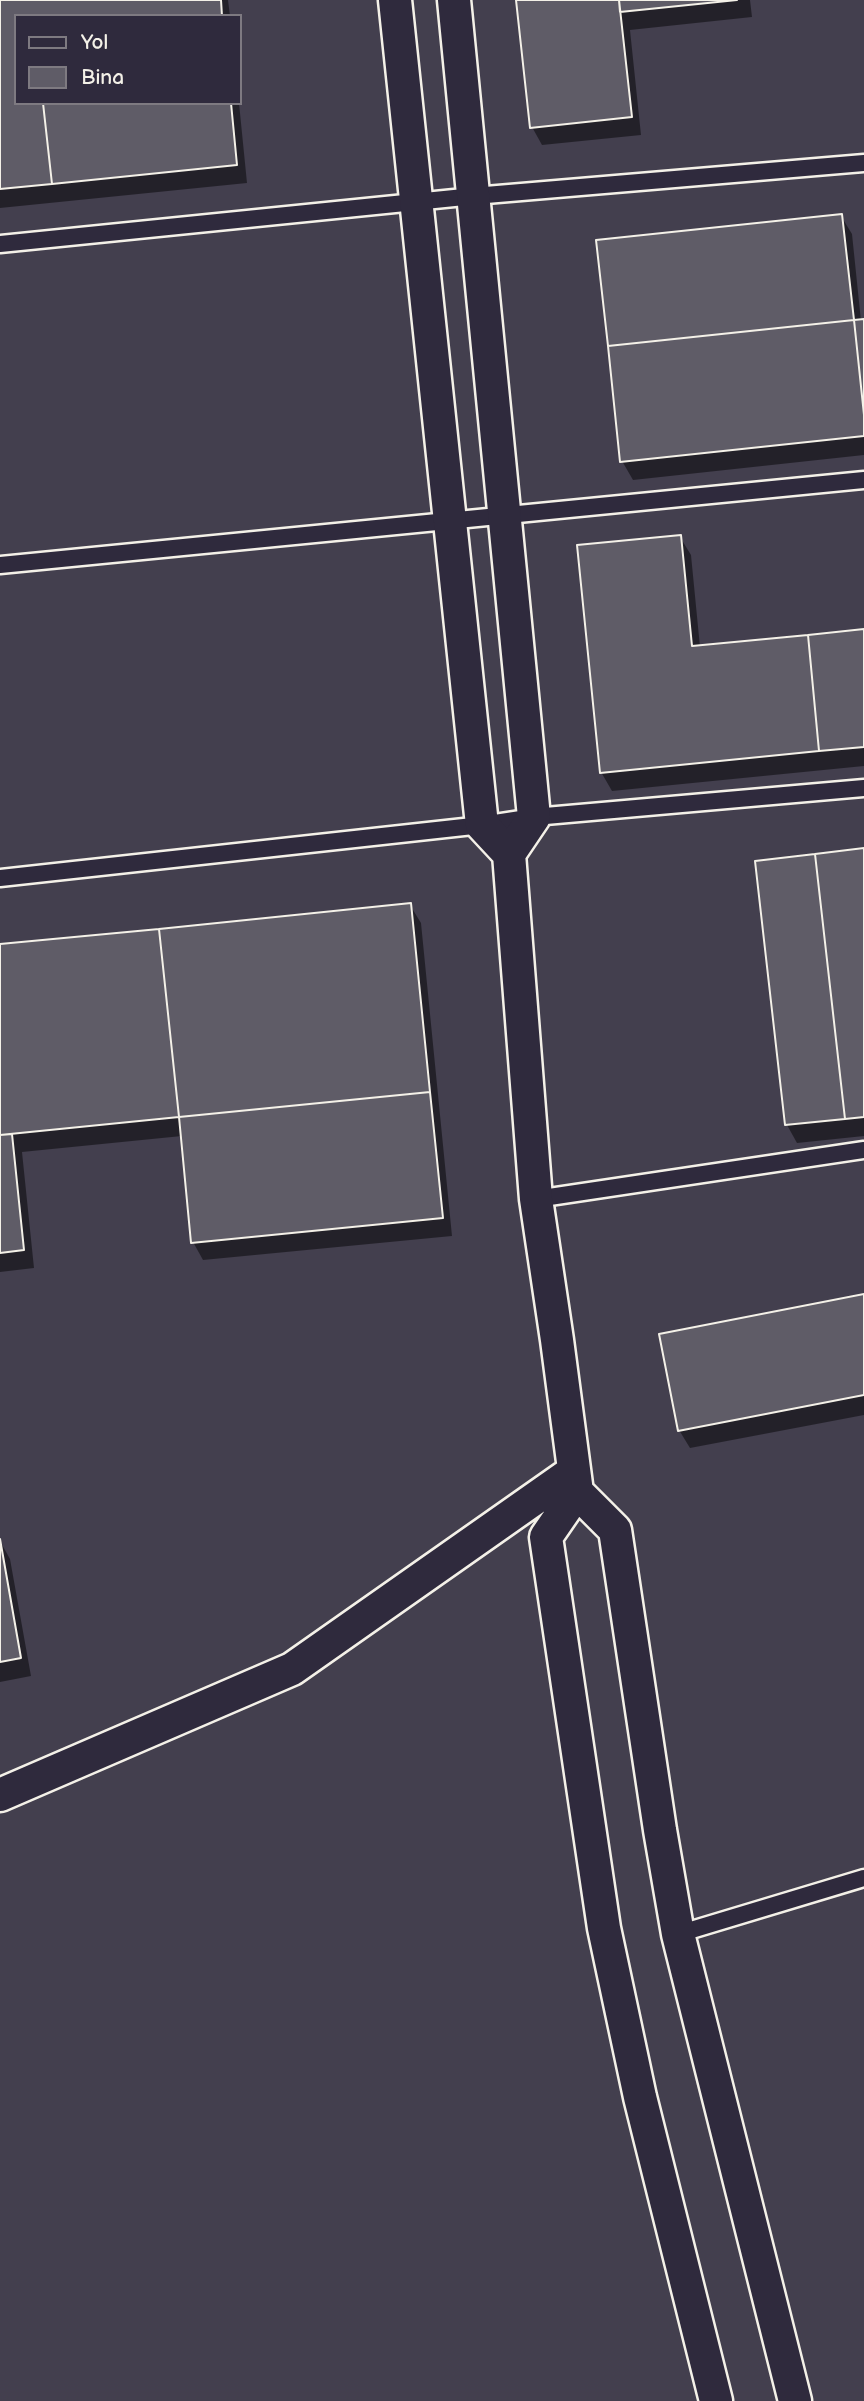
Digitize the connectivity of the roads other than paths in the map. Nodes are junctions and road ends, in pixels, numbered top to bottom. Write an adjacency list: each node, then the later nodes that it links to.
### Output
1 (395, 0): 5 (street)
2 (454, 0): 4 (street)
3 (864, 163): 4 (lane)
4 (474, 196): 5 (lane); 8 (street)
5 (416, 202): 6 (lane); 9 (street)
6 (0, 244)
7 (864, 480): 8 (lane)
8 (504, 515): 9 (lane); 12 (street)
9 (449, 520): 10 (lane); 13 (street)
10 (0, 565)
11 (864, 788): 12 (lane)
12 (534, 817): 13 (lane); 14 (street)
13 (482, 825): 14 (street); 15 (lane)
14 (509, 854): 17 (street)
15 (0, 878)
16 (864, 1150): 17 (lane)
17 (536, 1199): 18 (street)
18 (575, 1482): 19 (street); 21 (street); 22 (street)
19 (0, 1796)
20 (864, 1878): 21 (lane)
21 (678, 1934): 23 (street)
22 (716, 2401)
23 (796, 2401)

